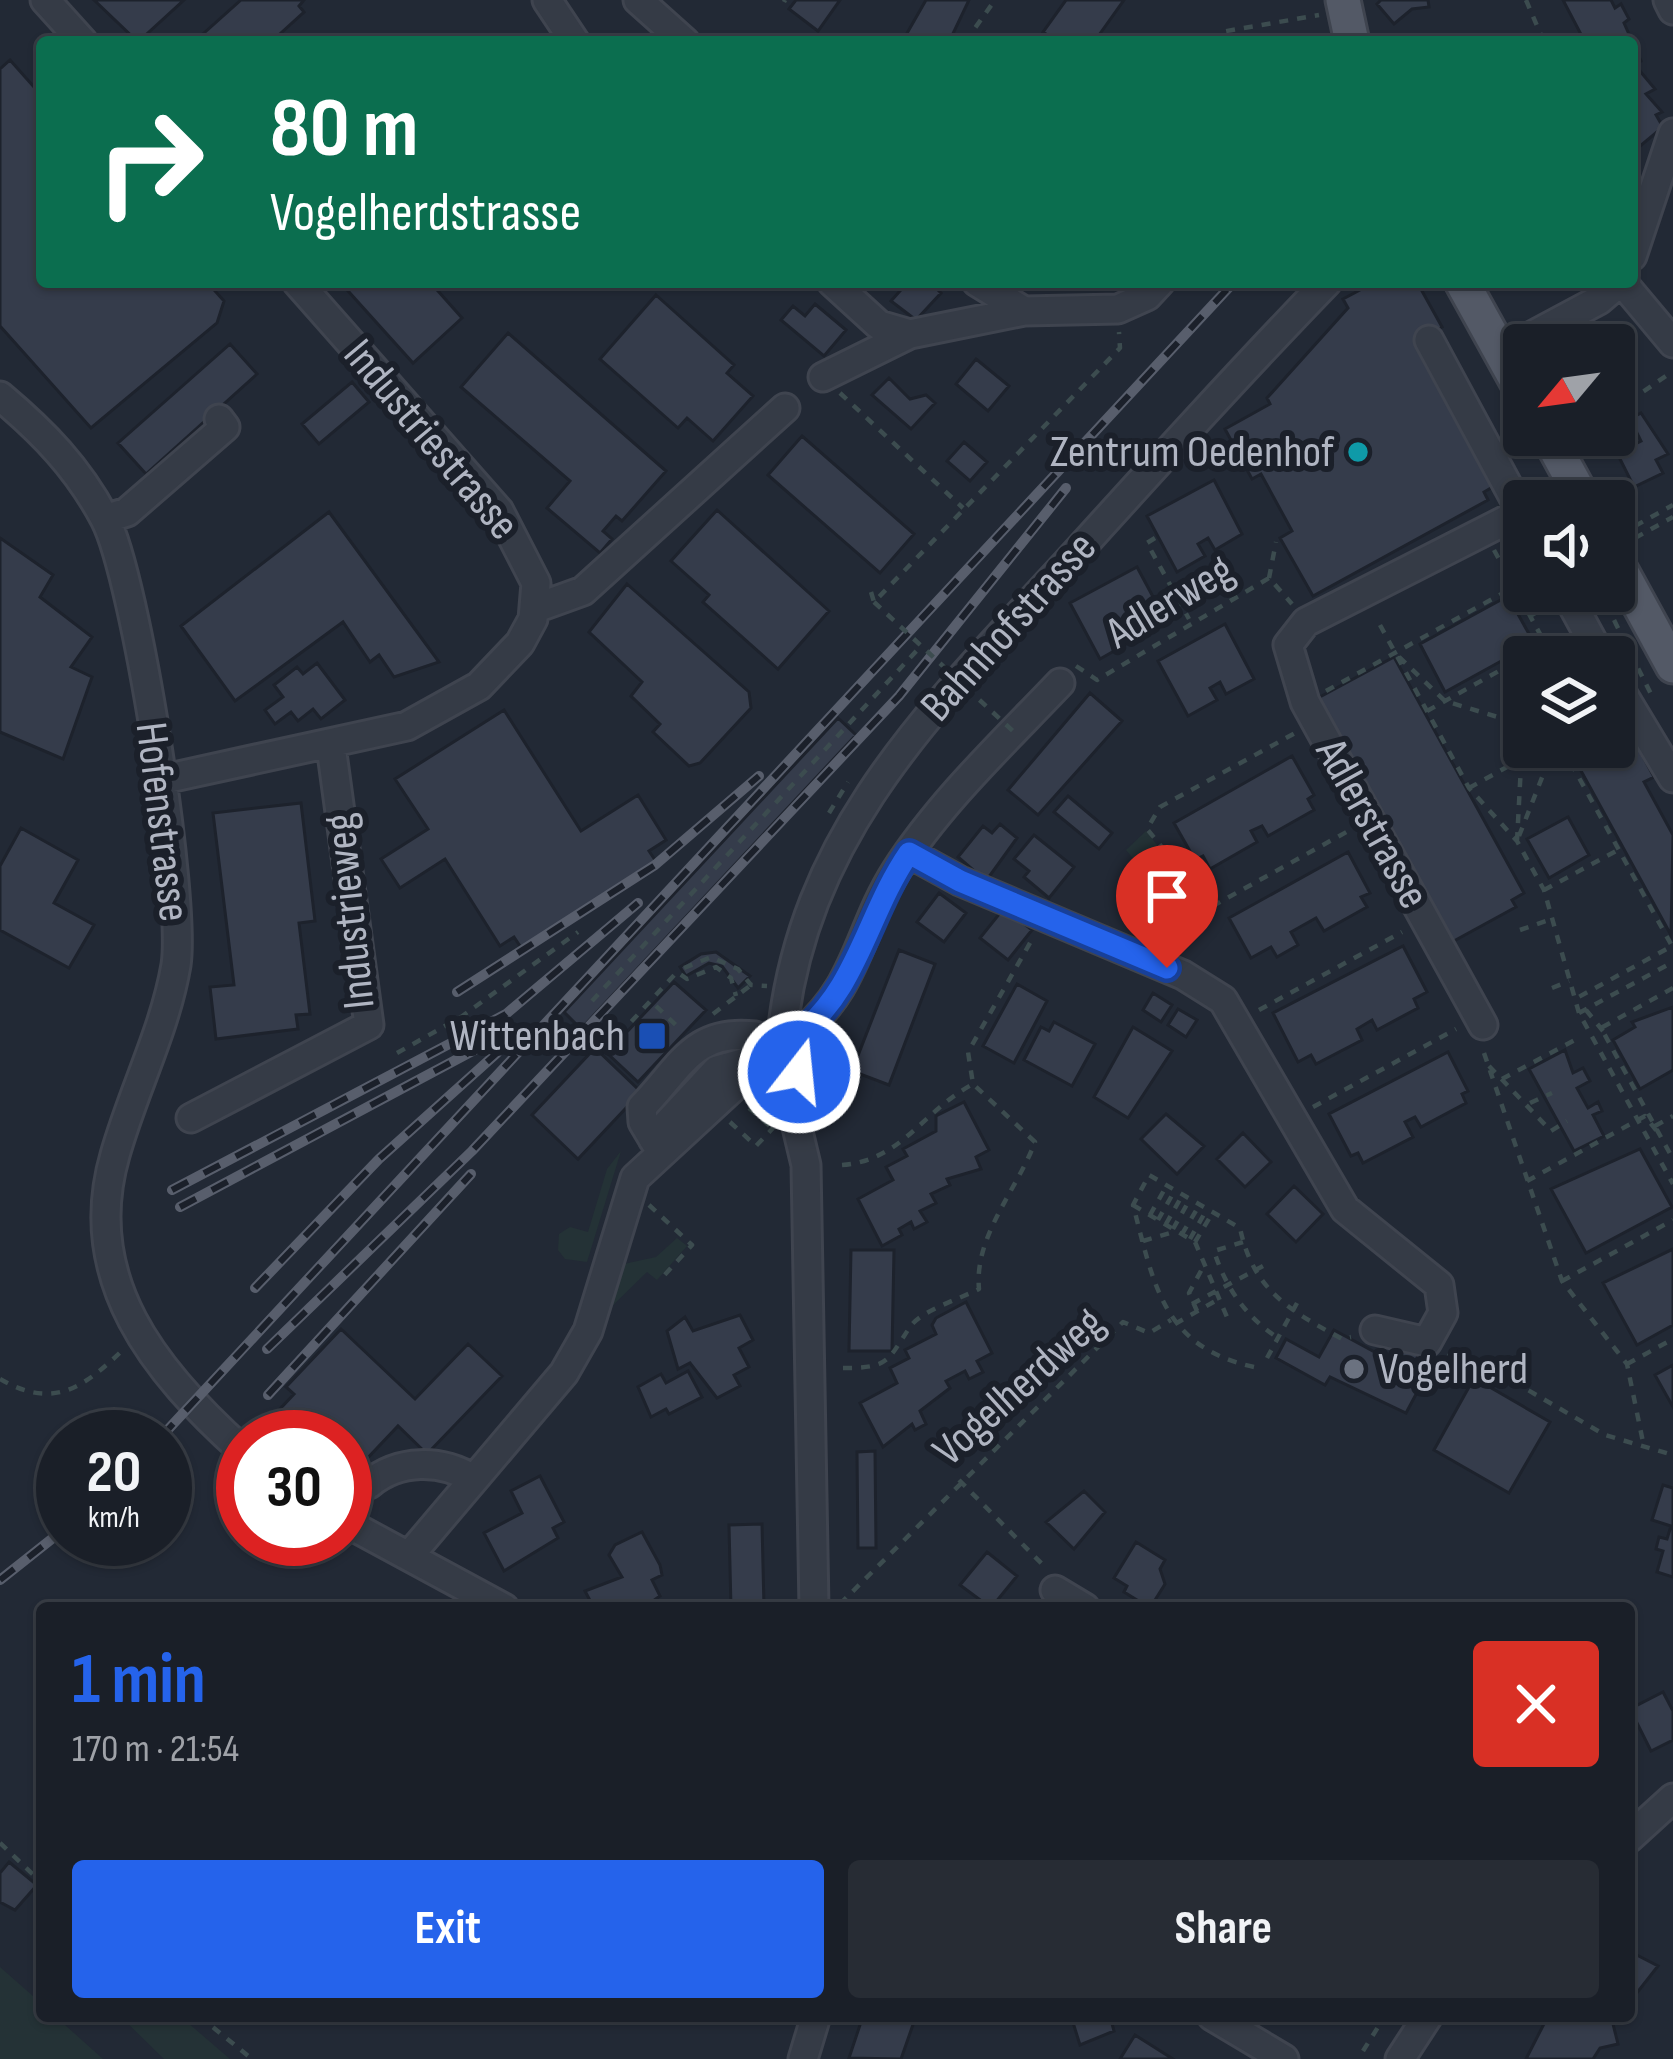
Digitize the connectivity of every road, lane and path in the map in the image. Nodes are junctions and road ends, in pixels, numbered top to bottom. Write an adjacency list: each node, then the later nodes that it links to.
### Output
1 (45, 0): 9 (street)
2 (548, 0): 10 (street)
3 (638, 0): 11 (street)
4 (995, 0): 12 (path)
5 (1526, 0): 15 (path)
6 (1668, 0): 8 (street)
7 (1336, 6): 13 (path); 14 (main road)
8 (1673, 10)
9 (78, 36)
10 (571, 36)
11 (678, 36)
12 (969, 36)
13 (1218, 36)
14 (1349, 36)
15 (1541, 36)
16 (1673, 133): 17 (street)
17 (1638, 238)
18 (302, 288): 55 (street, Industriestrasse)
19 (839, 288): 27 (street)
20 (987, 288): 26 (street)
21 (1154, 288): 26 (street)
22 (1322, 288): 103 (street, Bahnhofstrasse)
23 (1465, 288): 31 (main road)
24 (1614, 288): 31 (street)
25 (1626, 288): 29 (street)
26 (1024, 311): 27 (street)
27 (910, 334): 34 (street)
28 (1429, 340): 39 (street)
29 (1673, 344)
30 (1120, 348): 41 (path)
31 (1500, 353): 32 (main road)
32 (1503, 360)
33 (1673, 371): 36 (path)
34 (823, 377): 41 (path)
35 (0, 396): 43 (street, Hofenstrasse)
36 (1635, 397)
37 (785, 408): 55 (street)
38 (219, 419): 43 (street)
39 (1511, 480)
40 (1673, 505): 45 (path)
41 (963, 508): 56 (path)
42 (1673, 517): 48 (path)
43 (106, 519): 77 (street, Hofenstrasse)
44 (1503, 521): 46 (street)
45 (1635, 526)
46 (1483, 530): 50 (path); 58 (street)
47 (1155, 538): 57 (path)
48 (1635, 541)
49 (1276, 542): 52 (path)
50 (1503, 567)
51 (1635, 574): 62 (main road)
52 (1270, 578): 57 (path, Adlerweg); 58 (path, Adlerweg)
53 (872, 592): 56 (path)
54 (1503, 593): 61 (path)
55 (537, 602): 71 (street)
56 (874, 602): 60 (path, bridge)
57 (1190, 622): 64 (path, Adlerweg)
58 (1306, 622): 67 (street, Adlerstrasse)
59 (1380, 625): 61 (path)
60 (921, 646): 70 (path, bridge); 99 (path)
61 (1395, 653): 65 (path); 66 (path); 67 (path)
62 (1673, 666)
63 (1503, 669): 65 (path)
64 (1060, 682): 70 (street)
65 (1445, 701): 66 (path); 69 (path)
66 (1427, 711): 78 (path)
67 (1305, 715): 84 (path); 105 (street, Adlerstrasse)
68 (1635, 715): 76 (street)
69 (1503, 718)
70 (1014, 732): 82 (street)
71 (331, 746): 77 (street); 120 (street, Industrieweg)
72 (1505, 768): 78 (path)
73 (1521, 768): 80 (path)
74 (1549, 768): 80 (path)
75 (1570, 768): 81 (path)
76 (1673, 778)
77 (160, 780): 161 (street, Hofenstrasse)
78 (1469, 788): 80 (path)
79 (1359, 825): 84 (path)
80 (1517, 841): 83 (path)
81 (1618, 850): 83 (path); 98 (path)
82 (909, 853): 85 (street); 103 (street)
83 (1544, 890): 86 (path)
84 (1211, 907): 92 (path)
85 (1046, 917): 92 (street); 114 (path)
86 (1552, 919): 88 (path); 93 (path)
87 (1414, 925): 102 (path)
88 (1520, 930)
89 (578, 932): 109 (path)
90 (1673, 962): 101 (path)
91 (684, 968): 94 (path)
92 (1167, 968): 102 (street)
93 (1570, 980): 95 (path); 98 (path)
94 (767, 986)
95 (1552, 988)
96 (1673, 988): 104 (path)
97 (736, 997): 108 (path)
98 (1575, 999): 101 (path)
99 (592, 1001)
100 (656, 1006): 106 (path)
101 (1582, 1012): 104 (path); 129 (path)
102 (1238, 1022): 121 (street)
103 (790, 1031): 110 (street); 113 (street)
104 (1603, 1031): 123 (path)
105 (1478, 1033): 111 (path); 121 (path)
106 (685, 1034)
107 (1575, 1040): 112 (path)
108 (607, 1048)
109 (398, 1053)
110 (752, 1056): 113 (street); 125 (street); 125 (street)
111 (1486, 1064): 112 (path); 128 (path)
112 (1502, 1079): 117 (path)
113 (786, 1081): 180 (street)
114 (973, 1084): 127 (path); 168 (path)
115 (1552, 1093): 117 (path)
116 (737, 1099): 118 (path)
117 (1530, 1104): 122 (path)
118 (722, 1114)
119 (1673, 1116): 123 (path)
120 (191, 1118)
121 (1292, 1118): 164 (street)
122 (1567, 1121)
123 (1655, 1126): 124 (path)
124 (1659, 1134): 126 (path); 128 (path)
125 (657, 1145): 173 (street)
126 (1673, 1159)
127 (842, 1165)
128 (1527, 1180): 149 (path)
129 (1673, 1184)
130 (1167, 1185): 131 (path); 136 (path); 138 (path)
131 (1175, 1190): 132 (path); 139 (path)
132 (1183, 1194): 133 (path); 141 (path)
133 (1190, 1199): 135 (path); 142 (path)
134 (646, 1202): 150 (path)
135 (1200, 1204): 137 (path); 142 (path)
136 (1133, 1205): 138 (path); 144 (path)
137 (1210, 1210): 143 (path); 145 (path)
138 (1150, 1215): 139 (path)
139 (1158, 1220): 141 (path)
140 (1673, 1220): 149 (path)
141 (1166, 1224): 142 (path)
142 (1178, 1232): 143 (path); 144 (path)
143 (1192, 1240): 147 (path)
144 (1143, 1241): 159 (path)
145 (1243, 1242): 148 (path); 151 (path)
146 (1262, 1266): 148 (path)
147 (1203, 1268): 152 (path); 154 (path)
148 (1252, 1271): 151 (path); 157 (path)
149 (1562, 1281): 166 (path)
150 (659, 1282)
151 (1227, 1285): 152 (path); 162 (path)
152 (1214, 1292): 153 (path); 154 (path)
153 (1218, 1300): 156 (path, Vogelherdweg); 158 (path)
154 (1192, 1304): 156 (path)
155 (1297, 1304): 157 (path)
156 (1197, 1311): 159 (path, Vogelherdweg)
157 (1292, 1311): 160 (path); 162 (path)
158 (1227, 1317)
159 (1173, 1322): 167 (path); 174 (path, Vogelherdweg)
160 (1376, 1330): 164 (street)
161 (137, 1336): 169 (path); 170 (street, Hofenstrasse)
162 (1278, 1338): 165 (path)
163 (1673, 1339): 166 (path)
164 (1427, 1342): 171 (path)
165 (1267, 1358)
166 (1627, 1364): 171 (path)
167 (1254, 1367)
168 (843, 1368)
169 (0, 1379)
170 (216, 1424)
171 (1644, 1447): 172 (path)
172 (1673, 1455)
173 (473, 1479): 175 (street); 177 (street)
174 (959, 1480): 178 (path); 181 (path, Vogelherdweg)
175 (372, 1483)
176 (372, 1536): 177 (street)
177 (409, 1556): 179 (street)
178 (1055, 1590): 182 (street)
179 (493, 1602)
180 (814, 1602)
181 (842, 1602)
182 (1075, 1602)
183 (1673, 1798): 184 (street)
184 (1635, 1833)
185 (0, 1843): 186 (path)
186 (36, 1877)
187 (206, 2022): 193 (path)
188 (814, 2022): 194 (street)
189 (1223, 2022): 195 (street)
190 (1381, 2022): 192 (path)
191 (1424, 2022): 196 (street)
192 (1363, 2051)
193 (252, 2059)
194 (803, 2059)
195 (1284, 2059)
196 (1400, 2059)

